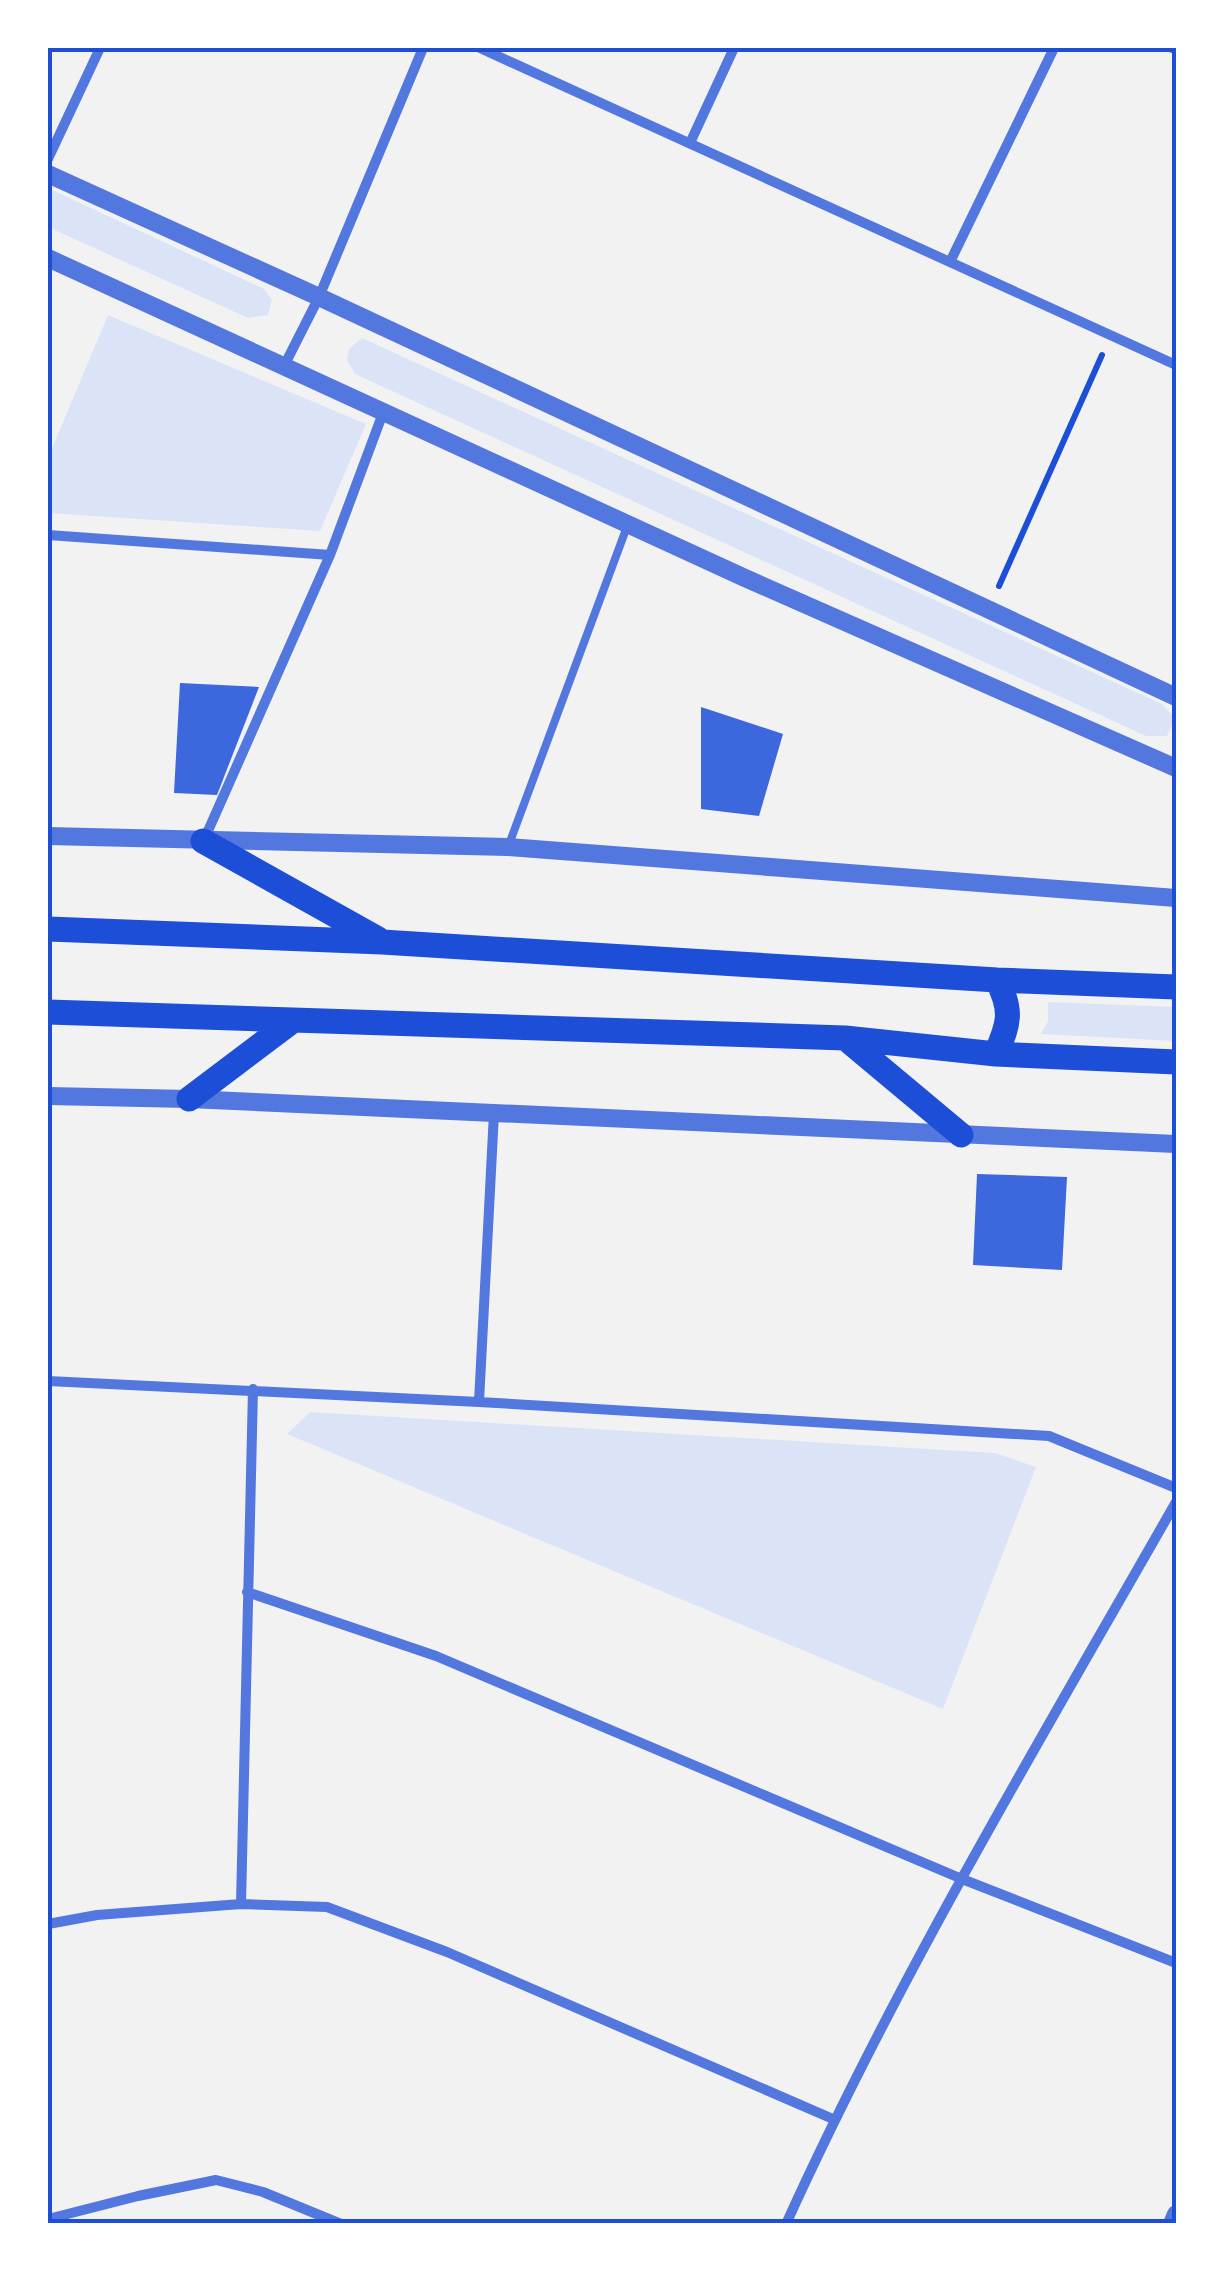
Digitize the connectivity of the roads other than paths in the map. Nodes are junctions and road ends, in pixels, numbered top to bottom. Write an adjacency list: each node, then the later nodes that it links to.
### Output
1 (100, 48): 7 (street)
2 (423, 48): 11 (street)
3 (480, 48): 6 (street)
4 (734, 48): 6 (street)
5 (1054, 48): 10 (street)
6 (690, 143): 10 (street)
7 (48, 158)
8 (48, 174): 11 (street)
9 (48, 258): 13 (street)
10 (950, 262): 12 (street)
11 (319, 297): 13 (street); 18 (street)
12 (1176, 365)
13 (284, 366): 14 (street)
14 (384, 413): 15 (street); 17 (street)
15 (628, 524): 19 (street); 22 (lane)
16 (48, 535): 17 (street)
17 (330, 555): 21 (street)
18 (1176, 697)
19 (1176, 768)
20 (48, 836): 21 (street)
21 (203, 841): 22 (street); 25 (main road)
22 (508, 846): 23 (street)
23 (1176, 898)
24 (48, 929): 25 (main road)
25 (382, 942): 26 (main road)
26 (997, 980): 27 (main road); 31 (main road)
27 (1176, 988)
28 (48, 1012): 29 (main road)
29 (291, 1022): 30 (main road); 34 (main road)
30 (845, 1038): 31 (main road); 36 (main road)
31 (996, 1054): 32 (main road)
32 (1176, 1062)
33 (48, 1096): 34 (street)
34 (190, 1099): 35 (street)
35 (494, 1113): 36 (street); 40 (street)
36 (961, 1135): 37 (street)
37 (1176, 1144)
38 (48, 1381): 39 (street)
39 (254, 1389): 40 (street); 43 (street)
40 (479, 1402): 41 (street)
41 (1176, 1488)
42 (1176, 1502): 44 (street)
43 (247, 1592): 44 (street); 45 (street)
44 (962, 1879): 47 (street); 48 (street)
45 (241, 1904): 46 (street); 48 (street)
46 (48, 1924)
47 (1176, 1964)
48 (833, 2119): 52 (street)
49 (1176, 2214): 53 (street)
50 (48, 2219): 51 (street)
51 (341, 2224)
52 (786, 2224)
53 (1172, 2224)

